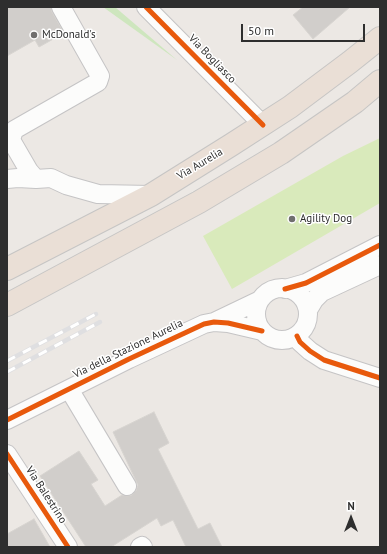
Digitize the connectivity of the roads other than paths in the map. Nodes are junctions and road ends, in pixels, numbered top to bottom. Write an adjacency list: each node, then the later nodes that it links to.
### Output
1 (61, 7): 9 (street)
2 (146, 7): 7 (street, Via Bogliasco)
3 (380, 38): 7 (highway, Via Aurelia)
4 (380, 81): 6 (highway)
5 (380, 91): 6 (highway)
6 (355, 102): 16 (highway)
7 (263, 125): 10 (highway, Via Aurelia)
8 (7, 178): 9 (street)
9 (36, 179): 10 (street)
10 (150, 195): 13 (highway, Via Aurelia)
11 (380, 245): 14 (street)
12 (380, 265): 17 (street)
13 (7, 269)
14 (285, 289): 15 (street); 17 (street)
15 (260, 300): 18 (street); 19 (street)
16 (7, 305)
17 (308, 310): 20 (street)
18 (214, 322): 19 (street, Via della Stazione Aurelia); 22 (street, Via della Stazione Aurelia)
19 (262, 331): 20 (street)
20 (297, 336): 21 (street)
21 (380, 378)
22 (69, 389): 23 (street, Via della Stazione Aurelia); 25 (street)
23 (7, 420)
24 (7, 454): 26 (street, Via Balestrino)
25 (127, 486)
26 (68, 547)

